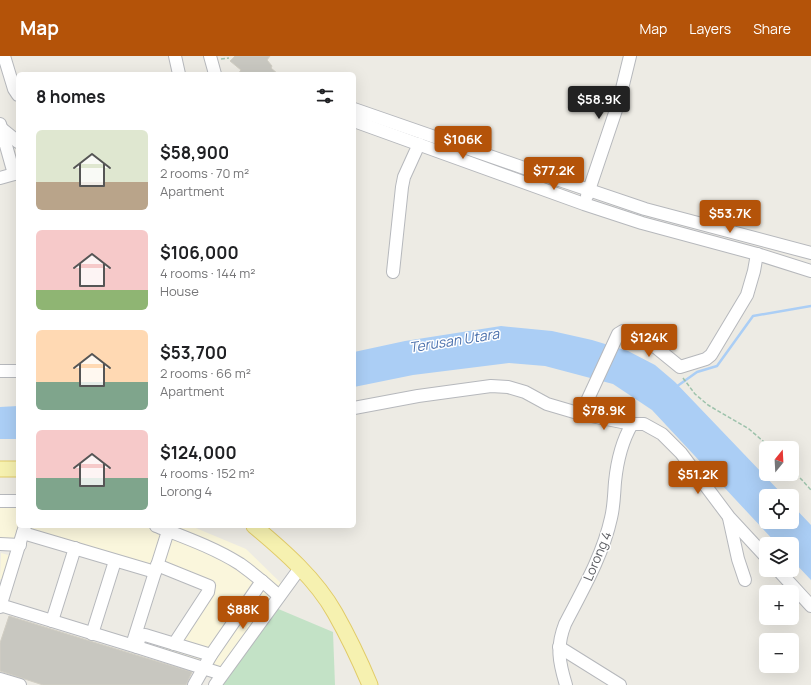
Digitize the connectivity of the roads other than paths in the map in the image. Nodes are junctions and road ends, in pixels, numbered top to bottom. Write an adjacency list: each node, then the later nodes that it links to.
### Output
1 (4, 56): 5 (street)
2 (175, 56): 6 (street)
3 (210, 56): 7 (street)
4 (630, 56): 16 (street)
5 (4, 71): 8 (street)
6 (179, 72)
7 (215, 72)
8 (16, 92)
9 (356, 109): 16 (street)
10 (356, 122): 13 (street)
11 (0, 126): 12 (street); 14 (street)
12 (16, 140)
13 (419, 144): 17 (street); 21 (street)
14 (9, 160): 15 (street)
15 (7, 174)
16 (589, 190): 17 (street); 18 (street)
17 (584, 204): 19 (street)
18 (811, 253)
19 (758, 254): 20 (street); 25 (street)
20 (811, 271)
21 (393, 272)
22 (0, 371): 23 (street)
23 (16, 371)
24 (356, 408): 25 (street)
25 (582, 412): 26 (street)
26 (632, 424): 31 (street); 53 (street, Lorong 4)
27 (0, 469): 28 (main road)
28 (16, 469)
29 (0, 500): 30 (street)
30 (16, 501)
31 (729, 517): 39 (street); 44 (street)
32 (161, 528): 35 (street)
33 (256, 528): 42 (main road)
34 (24, 530): 37 (street); 38 (street)
35 (168, 531): 41 (street); 45 (street)
36 (0, 544): 37 (street)
37 (20, 545): 47 (street)
38 (75, 548): 40 (street); 49 (street)
39 (759, 549)
40 (114, 561): 41 (street); 50 (street)
41 (156, 568): 51 (street); 52 (street)
42 (300, 568): 46 (street); 61 (main road)
43 (784, 577): 48 (street)
44 (745, 580)
45 (262, 581): 46 (street); 54 (street)
46 (279, 596): 56 (street)
47 (0, 606): 49 (street)
48 (811, 606)
49 (52, 621): 50 (street)
50 (92, 634): 52 (street)
51 (174, 644): 52 (street); 54 (street)
52 (134, 646): 55 (street)
53 (559, 647): 62 (street, Lorong 4); 63 (street)
54 (211, 655): 55 (street)
55 (204, 668): 56 (street); 59 (street)
56 (222, 674): 60 (street)
57 (0, 679): 58 (street)
58 (20, 685)
59 (194, 685)
60 (215, 685)
61 (370, 685)
62 (566, 685)
63 (620, 685)

